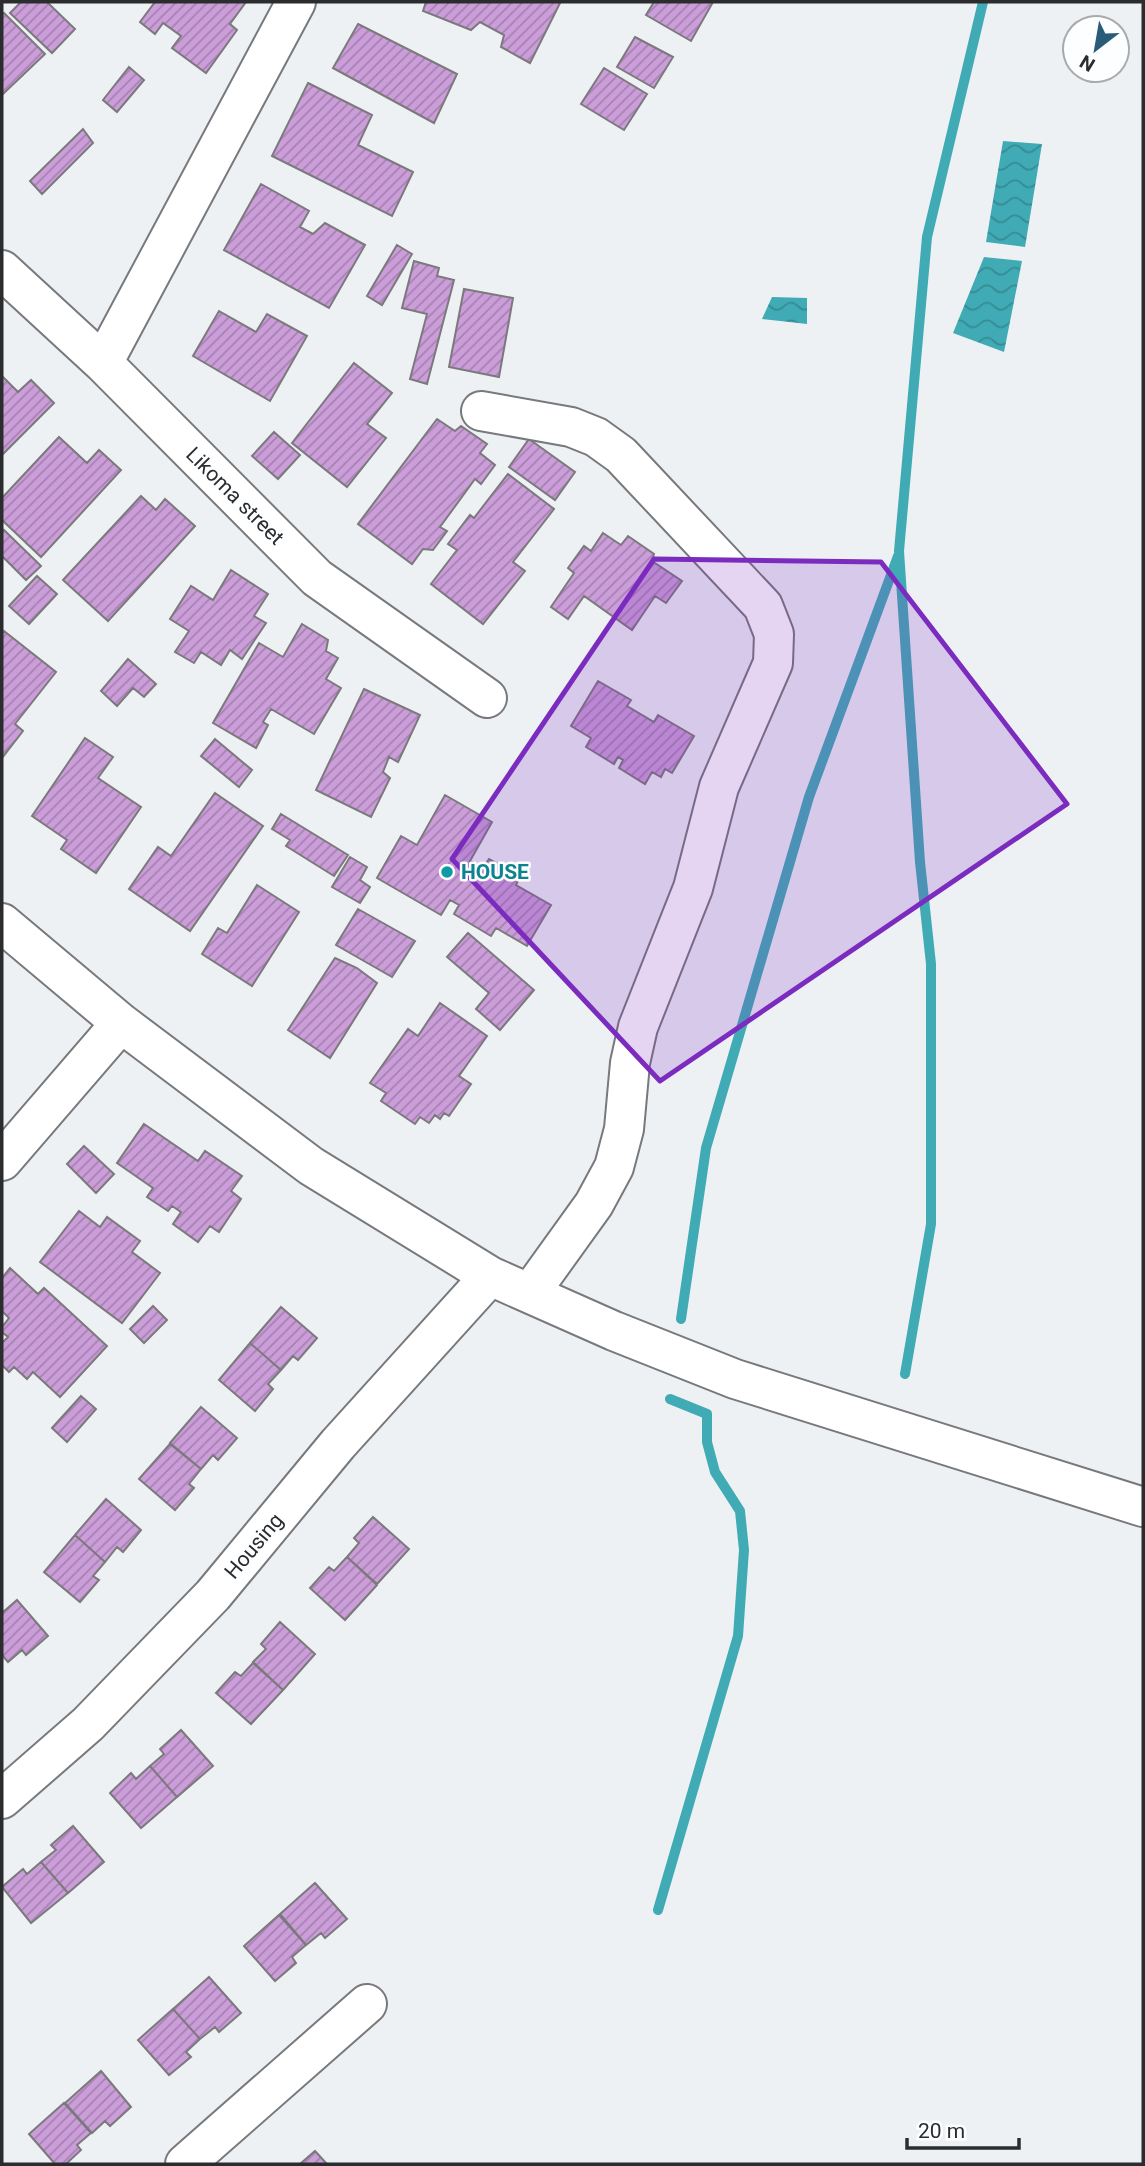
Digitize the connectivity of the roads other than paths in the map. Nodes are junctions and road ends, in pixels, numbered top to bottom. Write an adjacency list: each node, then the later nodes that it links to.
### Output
1 (296, 2): 3 (street)
2 (2, 270): 3 (street, Likoma street)
3 (103, 363): 5 (street, Likoma street)
4 (481, 411): 10 (street)
5 (488, 698)
6 (2, 923): 7 (street)
7 (121, 1023): 8 (street); 9 (street)
8 (2, 1161)
9 (490, 1276): 10 (street); 12 (street, Housing)
10 (530, 1293): 11 (street)
11 (1143, 1507)
12 (2, 1800)
13 (367, 2004): 14 (street)
14 (185, 2164)

